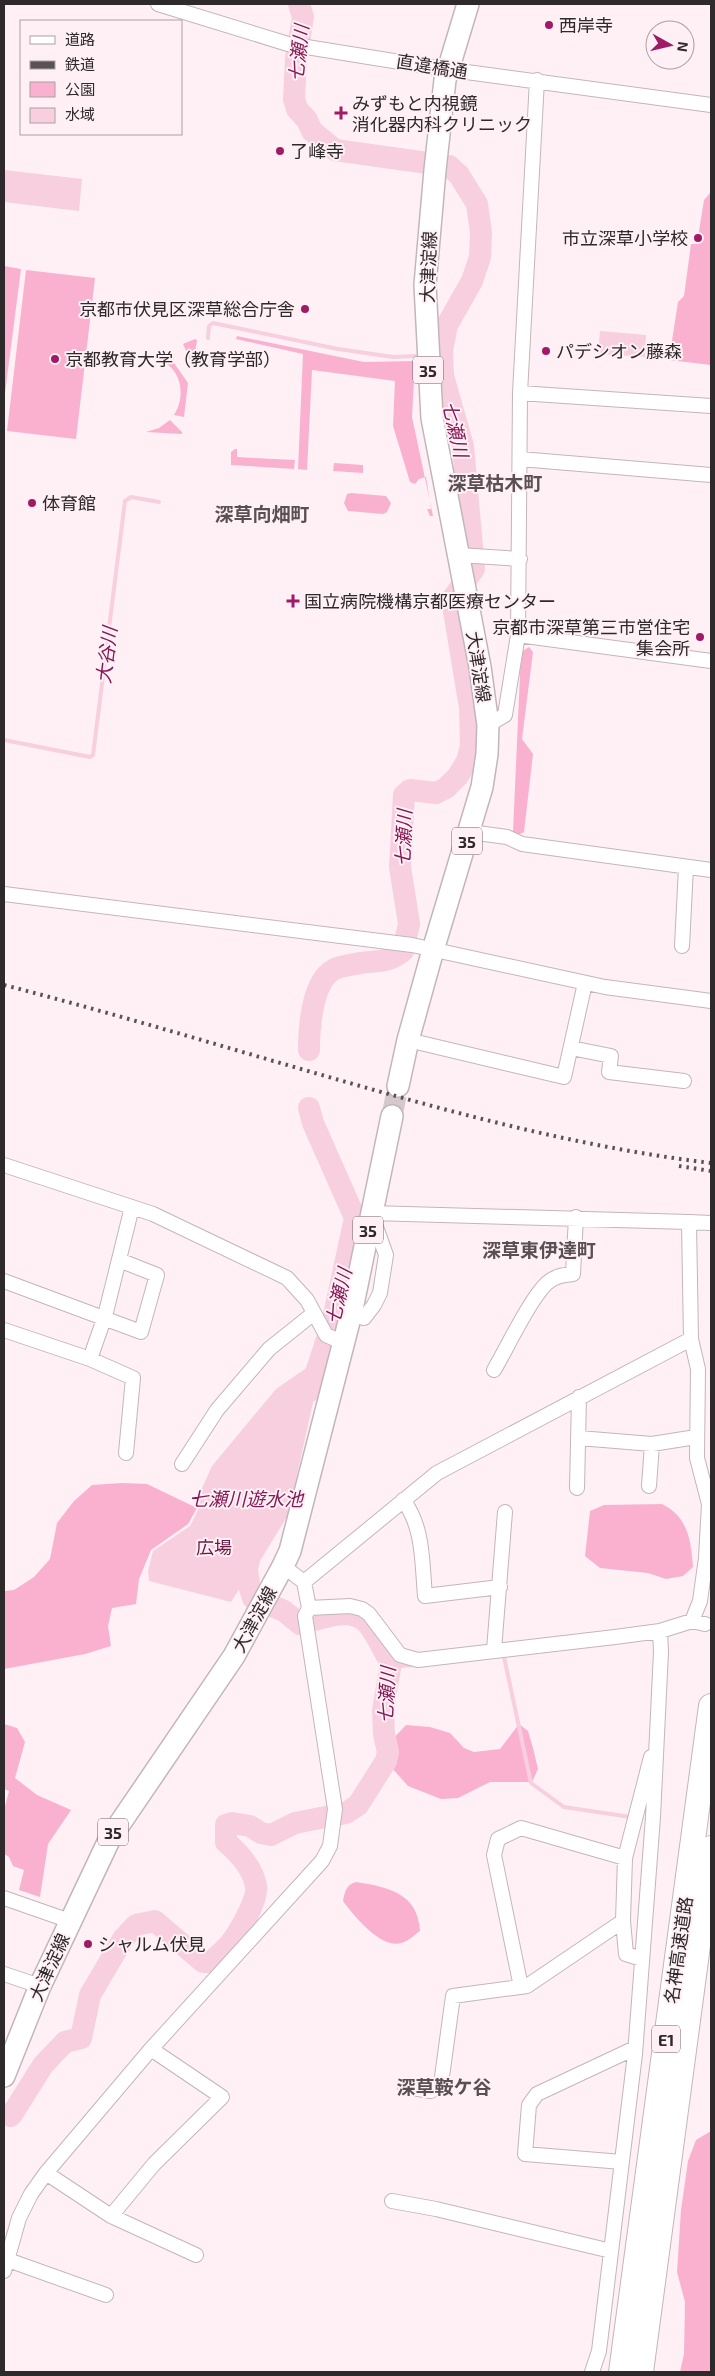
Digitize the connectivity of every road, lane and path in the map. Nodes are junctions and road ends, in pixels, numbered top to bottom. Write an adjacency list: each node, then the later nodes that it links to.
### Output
1 (158, 4): 3 (street, 直違橋通)
2 (468, 4): 3 (main road, 大津淀線 / 35)
3 (448, 69): 4 (street, 直違橋通); 10 (main road, 大津淀線 / 35)
4 (537, 80): 5 (street, 直違橋通); 6 (street)
5 (711, 105)
6 (520, 394): 7 (street); 8 (street)
7 (711, 406)
8 (520, 459): 9 (street); 11 (street)
9 (711, 475)
10 (466, 558): 11 (street); 14 (main road, 大津淀線 / 35)
11 (520, 559): 12 (street)
12 (518, 635): 13 (street); 14 (street)
13 (711, 661)
14 (488, 725): 15 (main road, 大津淀線 / 35)
15 (470, 832): 16 (street); 20 (main road, 大津淀線 / 35)
16 (686, 867): 17 (street); 19 (street)
17 (711, 870)
18 (4, 894): 20 (street)
19 (682, 946)
20 (433, 950): 21 (street); 23 (main road, 大津淀線 / 35)
21 (586, 984): 22 (street); 24 (street)
22 (711, 1001)
23 (408, 1040): 24 (street); 26 (main road, 大津淀線 / 35)
24 (572, 1048): 25 (street)
25 (684, 1081)
26 (398, 1086)
27 (392, 1116): 30 (main road, 大津淀線 / 35)
28 (4, 1165): 29 (street)
29 (132, 1207): 34 (street); 36 (street)
30 (371, 1213): 31 (street); 39 (main road, 大津淀線 / 35)
31 (576, 1217): 32 (street); 42 (street)
32 (689, 1222): 33 (street); 40 (street)
33 (711, 1223)
34 (119, 1260): 37 (street); 37 (street)
35 (4, 1281): 37 (street)
36 (314, 1313): 39 (street); 49 (street)
37 (105, 1316): 41 (street)
38 (4, 1330): 41 (street)
39 (335, 1339): 54 (main road, 大津淀線 / 35)
40 (691, 1340): 43 (street); 44 (street)
41 (90, 1359): 48 (street)
42 (494, 1370)
43 (704, 1370): 46 (street)
44 (580, 1397): 45 (street); 52 (street)
45 (579, 1438): 47 (street); 51 (street)
46 (696, 1438): 47 (street); 58 (street)
47 (652, 1444): 50 (street)
48 (126, 1453)
49 (182, 1464)
50 (649, 1486)
51 (577, 1488)
52 (403, 1500): 55 (street); 56 (street)
53 (505, 1512): 56 (street)
54 (283, 1566): 55 (street); 65 (main road, 大津淀線 / 35)
55 (304, 1582): 57 (street)
56 (500, 1587): 59 (street)
57 (307, 1618): 59 (street); 72 (street)
58 (660, 1631): 59 (street); 61 (street)
59 (494, 1650)
60 (711, 1706): 84 (highway, 名神高速道路 / E1)
61 (656, 1750): 63 (street); 67 (street)
62 (711, 1848): 85 (highway, 名神高速道路 / E1)
63 (625, 1858): 66 (street); 70 (street)
64 (4, 1898): 65 (street)
65 (70, 1921): 69 (main road, 大津淀線 / 35)
66 (623, 1921): 67 (street); 70 (street)
67 (642, 1959): 71 (street)
68 (4, 1974): 69 (street)
69 (40, 1986): 73 (main road, 大津淀線 / 35)
70 (520, 1987): 74 (street)
71 (635, 2048): 75 (street); 75 (street)
72 (151, 2049): 76 (street); 78 (street)
73 (4, 2076)
74 (406, 2087)
75 (622, 2162): 79 (street)
76 (46, 2173): 78 (street); 81 (street)
77 (392, 2201): 79 (street)
78 (111, 2216): 80 (street)
79 (611, 2251): 83 (street)
80 (196, 2255)
81 (6, 2265): 82 (street)
82 (106, 2295)
83 (592, 2372)
84 (621, 2372)
85 (641, 2372)

